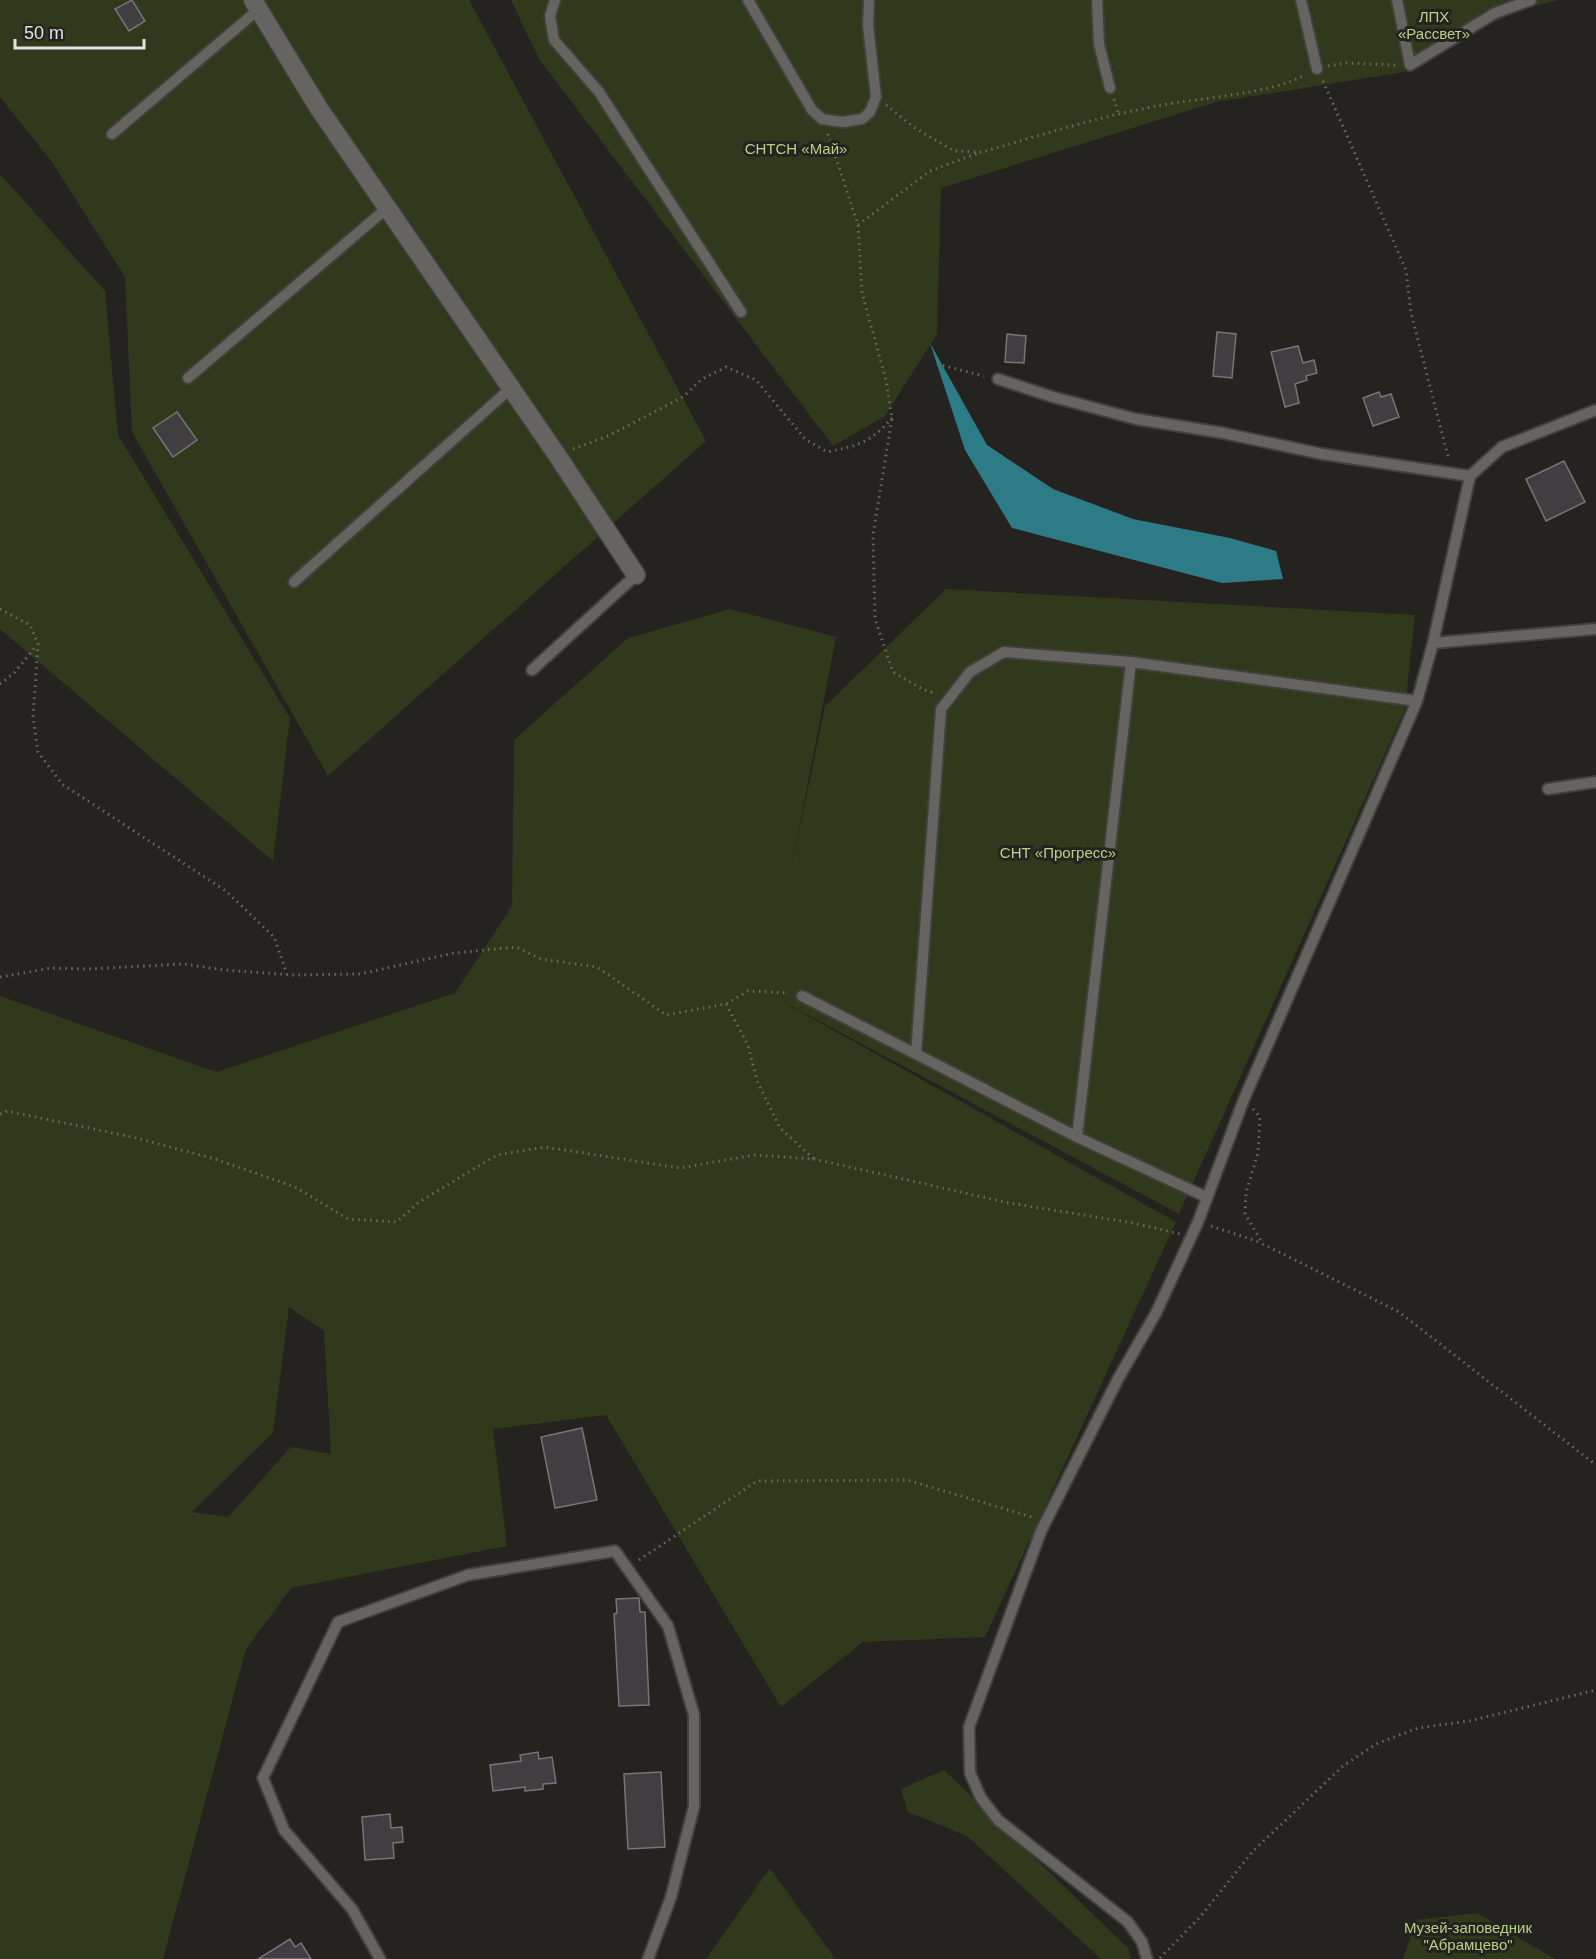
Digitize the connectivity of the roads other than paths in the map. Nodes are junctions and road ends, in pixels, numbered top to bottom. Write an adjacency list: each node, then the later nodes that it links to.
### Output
1 (555, 0): 13 (lane)
2 (748, 0): 3 (lane)
3 (869, 0)
4 (1097, 0): 10 (lane)
5 (1301, 0): 9 (lane)
6 (1397, 0): 7 (lane)
7 (1531, 0)
8 (256, 4): 11 (lane); 12 (street)
9 (1317, 69)
10 (1110, 88)
11 (112, 134)
12 (387, 208): 14 (lane); 16 (street)
13 (741, 312)
14 (188, 378)
15 (998, 379): 18 (lane)
16 (511, 388): 19 (street); 20 (lane)
17 (1596, 410): 18 (lane)
18 (1470, 476): 22 (lane)
19 (636, 575): 24 (lane)
20 (294, 582)
21 (1596, 629): 22 (lane)
22 (1433, 643): 25 (lane)
23 (1131, 662): 25 (lane); 29 (lane); 30 (lane)
24 (532, 670)
25 (1417, 701): 31 (lane)
26 (1596, 782): 27 (lane)
27 (1548, 789)
28 (802, 996): 29 (lane)
29 (916, 1054): 30 (lane)
30 (1077, 1137): 31 (lane)
31 (1206, 1197): 34 (lane)
32 (380, 1959): 33 (lane)
33 (648, 1959)
34 (1147, 1959)

